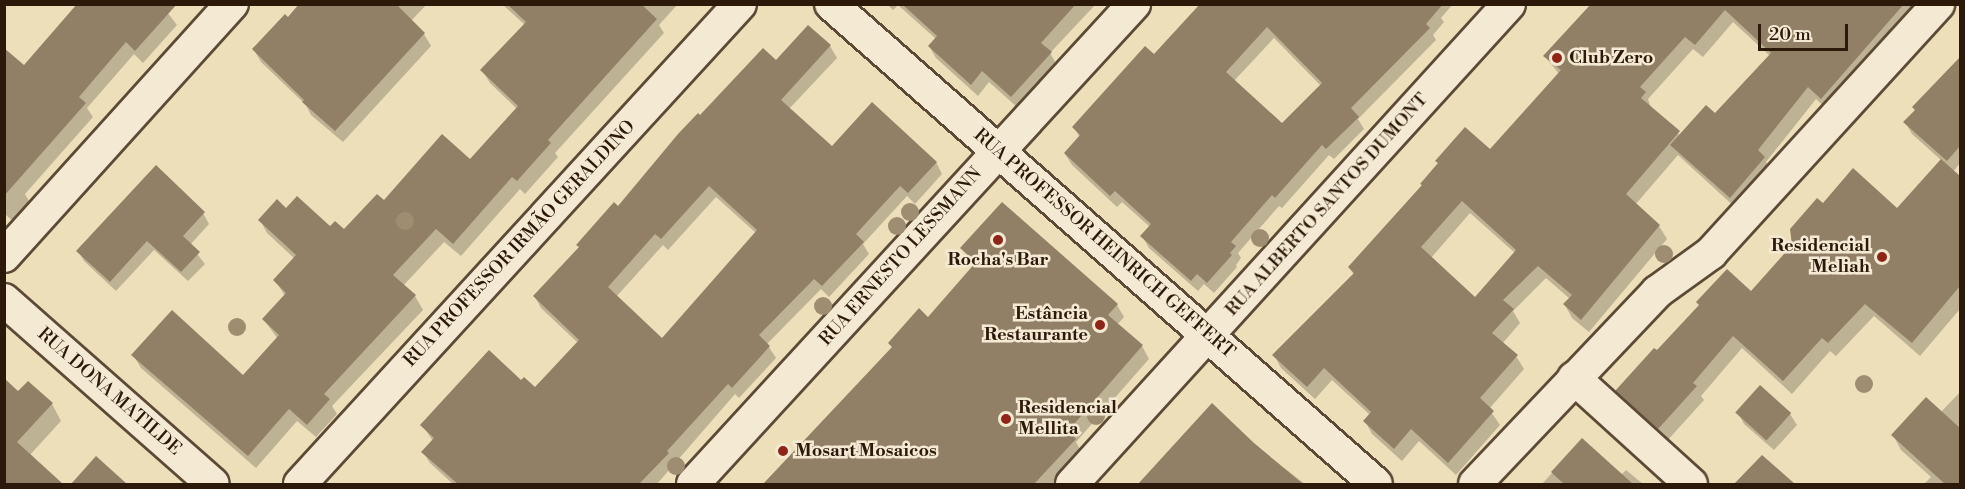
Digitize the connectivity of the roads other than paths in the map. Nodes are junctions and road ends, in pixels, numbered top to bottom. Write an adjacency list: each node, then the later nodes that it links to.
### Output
1 (232, 4): 8 (street)
2 (740, 4): 13 (street, RUA PROFESSOR IRMÃO GERALDINO)
3 (831, 4): 7 (street, RUA PROFESSOR HEINRICH GEFFERT)
4 (1134, 4): 7 (street, RUA ERNESTO LESSMANN)
5 (1509, 4): 10 (street, RUA ALBERTO SANTOS DUMONT)
6 (1938, 4): 11 (street)
7 (998, 152): 10 (street, RUA PROFESSOR HEINRICH GEFFERT); 14 (street, RUA ERNESTO LESSMANN)
8 (4, 256)
9 (4, 300): 12 (street, RUA DONA MATILDE)
10 (1209, 336): 15 (street, RUA ALBERTO SANTOS DUMONT); 16 (street, RUA PROFESSOR HEINRICH GEFFERT)
11 (1574, 378): 17 (street); 18 (street)
12 (213, 484)
13 (300, 484)
14 (693, 484)
15 (1072, 484)
16 (1376, 484)
17 (1475, 484)
18 (1690, 484)

